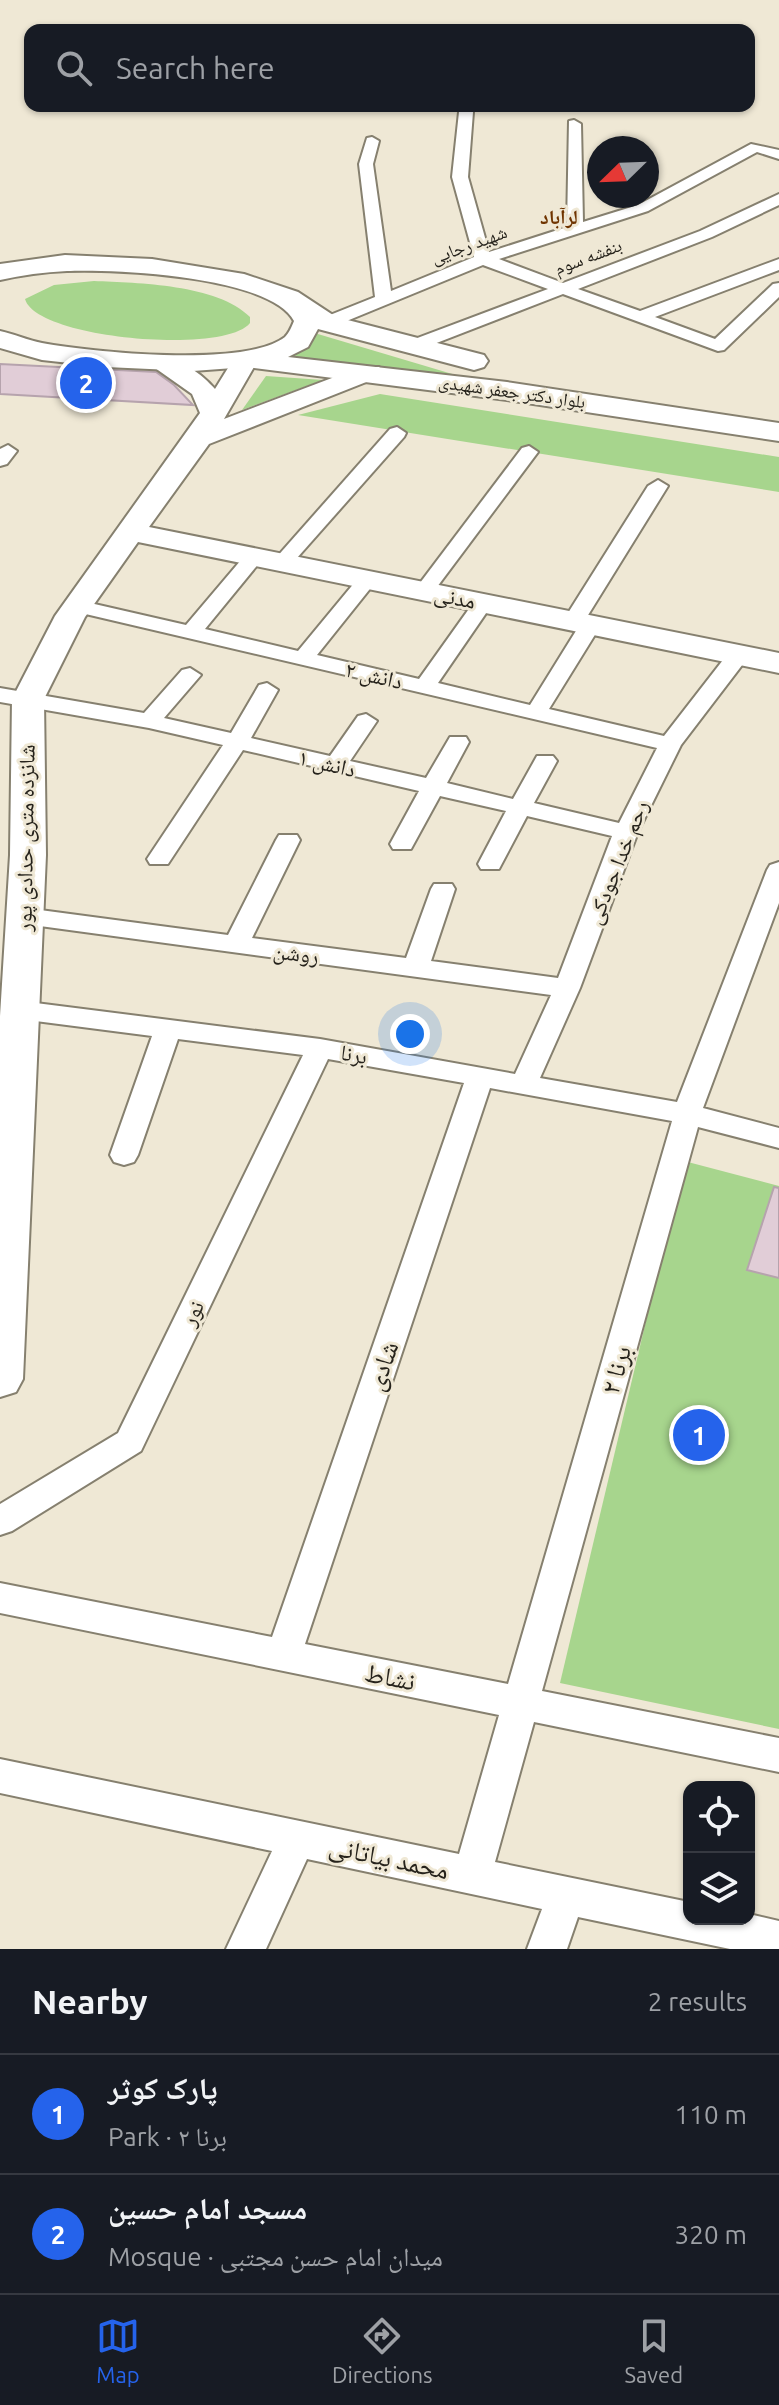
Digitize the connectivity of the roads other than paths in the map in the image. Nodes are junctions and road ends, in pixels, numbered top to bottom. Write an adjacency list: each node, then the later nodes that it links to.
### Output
1 (466, 112): 7 (street)
2 (574, 124): 6 (street)
3 (372, 141): 13 (street)
4 (779, 155): 6 (street, شهید رجایی)
5 (779, 199): 10 (street, بنفشه سوم)
6 (575, 230): 7 (street, شهید رجایی)
7 (483, 259): 10 (street); 13 (street, شهید رجایی)
8 (779, 264): 14 (street)
9 (0, 272): 12 (main road, بلوار دکتر جعفر شهیدی)
10 (563, 288): 14 (street); 17 (street, بنفشه سوم)
11 (779, 288): 14 (street)
12 (286, 297): 15 (main road, بلوار دکتر جعفر شهیدی); 18 (main road)
13 (384, 299): 15 (street, شهید رجایی)
14 (640, 317)
15 (326, 323): 17 (main road, بلوار دکتر جعفر شهیدی)
16 (5, 343): 19 (main road)
17 (410, 347): 21 (main road, بلوار دکتر جعفر شهیدی)
18 (245, 360): 19 (main road); 20 (main road, بلوار دکتر جعفر شهیدی); 22 (street, شانزده متری حدادی پور)
19 (161, 363): 22 (street)
20 (370, 372): 22 (street); 23 (main road, بلوار دکتر جعفر شهیدی)
21 (779, 409)
22 (206, 426): 27 (street, شانزده متری حدادی پور)
23 (779, 432)
24 (397, 433): 28 (street)
25 (529, 452): 30 (street)
26 (658, 486): 33 (street)
27 (130, 532): 28 (street, مدنی); 32 (street, شانزده متری حدادی پور)
28 (268, 560): 29 (street, مدنی); 34 (street)
29 (367, 580): 30 (street, مدنی); 36 (street)
30 (424, 591): 31 (street, مدنی)
31 (483, 603): 33 (street, مدنی); 39 (street)
32 (77, 606): 34 (street, دانش ۲); 41 (street, شانزده متری حدادی پور)
33 (582, 623): 35 (street, مدنی); 42 (street)
34 (191, 633): 36 (street, دانش ۲)
35 (738, 656): 37 (street, مدنی); 47 (street, رحم خدا جودکی)
36 (303, 659): 39 (street, دانش ۲)
37 (779, 663)
38 (190, 675): 43 (street)
39 (425, 687): 42 (street, دانش ۲)
40 (267, 690): 45 (street)
41 (14, 697): 43 (street, دانش ۱); 59 (street, شانزده متری حدادی پور)
42 (535, 714): 47 (street, دانش ۲)
43 (149, 721): 45 (street, دانش ۱)
44 (366, 721): 49 (street)
45 (237, 742): 49 (street, دانش ۱); 55 (street)
46 (458, 742): 50 (street)
47 (670, 744): 52 (street, رحم خدا جودکی)
48 (545, 761): 51 (street)
49 (336, 765): 50 (street, دانش ۱)
50 (435, 789): 51 (street, دانش ۱); 54 (street)
51 (520, 810): 52 (street, دانش ۱); 56 (street)
52 (626, 832): 62 (street, رحم خدا جودکی)
53 (288, 840): 60 (street)
54 (402, 844)
55 (159, 859)
56 (490, 864)
57 (779, 870): 68 (street, برنا ۲)
58 (443, 889): 61 (street)
59 (25, 916): 60 (street, روشن); 63 (street, شانزده متری حدادی پور)
60 (236, 945): 61 (street, روشن)
61 (416, 968): 62 (street, روشن)
62 (567, 988): 67 (street, رحم خدا جودکی)
63 (14, 989): 64 (street, برنا); 69 (street, شانزده متری حدادی پور)
64 (168, 1029): 65 (street, برنا); 71 (street)
65 (320, 1048): 66 (street, برنا); 73 (street, نور)
66 (480, 1077): 67 (street, برنا); 75 (street, شادی)
67 (524, 1084): 68 (street, برنا)
68 (687, 1114): 70 (street, برنا); 76 (street, برنا ۲)
69 (7, 1119): 72 (street, شانزده متری حدادی پور)
70 (779, 1138)
71 (124, 1155)
72 (0, 1379)
73 (0, 1521)
74 (0, 1598): 75 (street, نشاط)
75 (284, 1655): 76 (street, نشاط)
76 (522, 1703): 77 (street, نشاط); 80 (street, برنا ۲)
77 (779, 1755)
78 (0, 1776): 79 (street, محمد بیاتانی)
79 (297, 1839): 80 (street, محمد بیاتانی); 83 (street)
80 (472, 1875): 81 (street, محمد بیاتانی)
81 (566, 1895): 82 (street, محمد بیاتانی); 84 (street)
82 (779, 1940)
83 (246, 1949)
84 (547, 1949)

